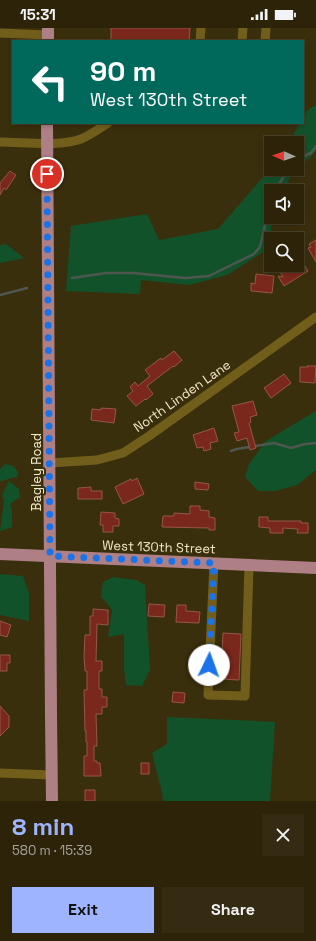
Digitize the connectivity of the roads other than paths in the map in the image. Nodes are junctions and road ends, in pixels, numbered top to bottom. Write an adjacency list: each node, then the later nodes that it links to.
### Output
1 (201, 28): 6 (street)
2 (243, 28): 7 (street)
3 (266, 28): 8 (street)
4 (0, 33): 5 (street)
5 (48, 35)
6 (200, 40)
7 (242, 40)
8 (265, 40)
9 (46, 124): 12 (main road, Bagley Road)
10 (106, 124): 12 (street)
11 (0, 142): 12 (street)
12 (46, 143): 14 (main road, Bagley Road)
13 (316, 317): 14 (street, North Linden Lane)
14 (50, 463): 16 (main road, Bagley Road)
15 (0, 554): 16 (main road, West 130th Street)
16 (50, 556): 17 (main road, West 130th Street); 21 (main road, Bagley Road)
17 (214, 563): 18 (main road, West 130th Street); 18 (street)
18 (249, 565): 19 (main road, West 130th Street)
19 (316, 568)
20 (0, 773): 21 (street)
21 (52, 775): 22 (main road, Bagley Road)
22 (52, 801)

